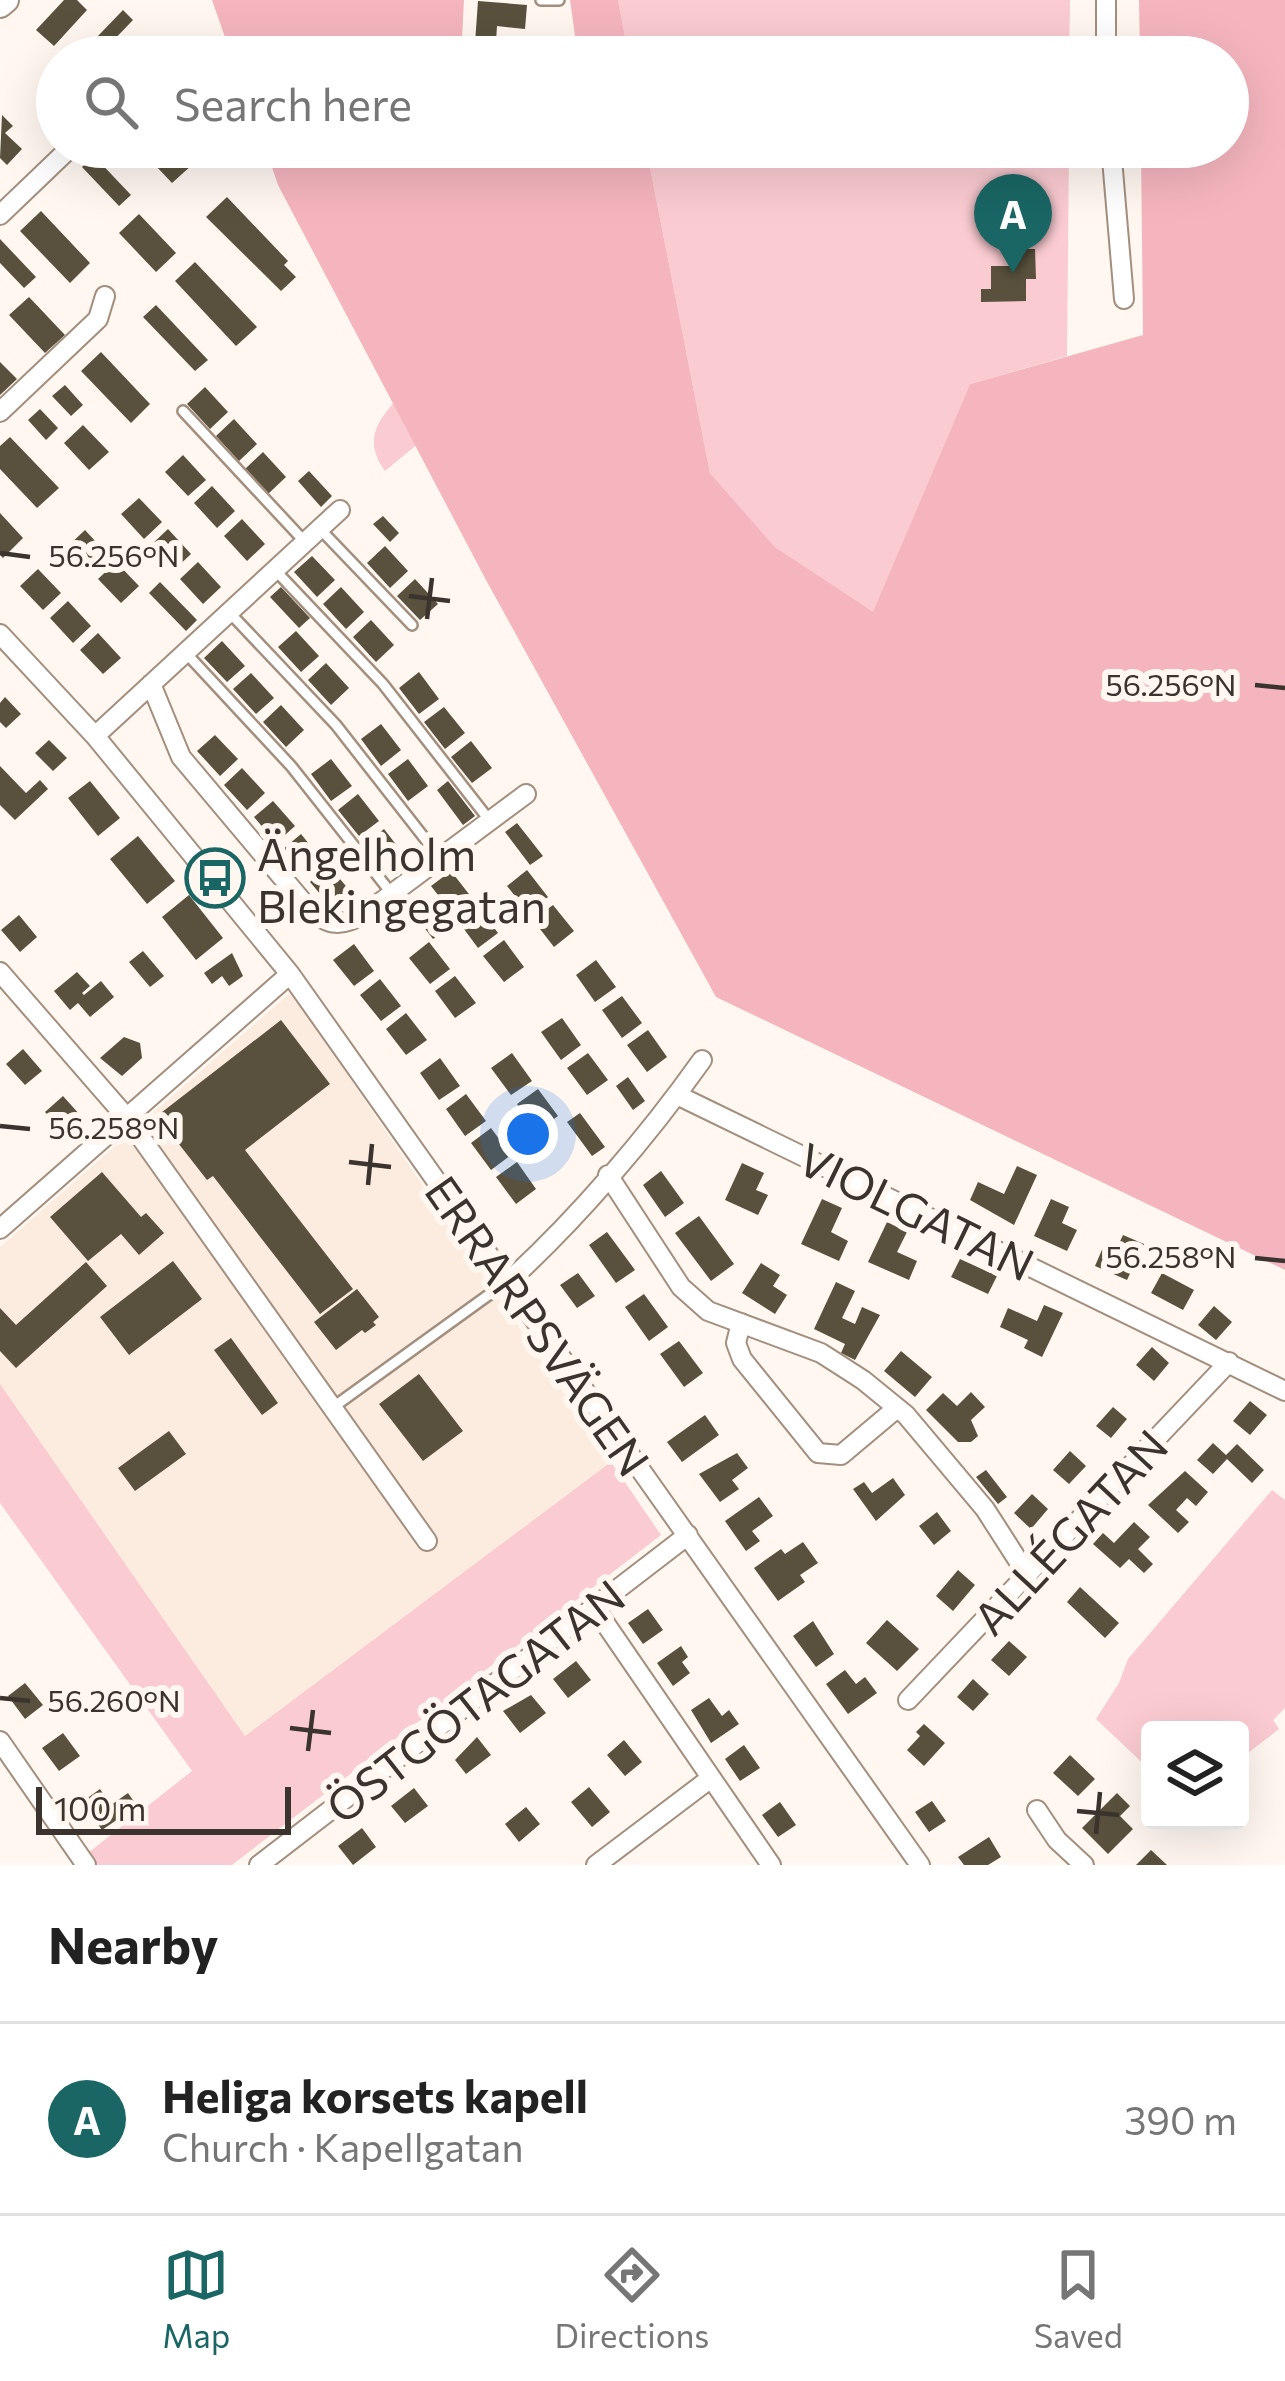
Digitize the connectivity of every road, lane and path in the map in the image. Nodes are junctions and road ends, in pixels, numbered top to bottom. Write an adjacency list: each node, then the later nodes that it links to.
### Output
1 (541, 0): 2 (lane)
2 (560, 0)
3 (1106, 0): 4 (street)
4 (1106, 36)
5 (49, 168): 7 (street)
6 (1113, 168): 9 (street)
7 (0, 215)
8 (105, 296): 11 (street)
9 (1124, 299)
10 (183, 411): 13 (lane)
11 (0, 412)
12 (340, 510): 13 (street)
13 (313, 535): 14 (street); 16 (lane)
14 (275, 570): 15 (street); 22 (lane)
15 (229, 612): 18 (street); 23 (lane)
16 (412, 625)
17 (0, 634): 20 (street, ERRARPSVÄGEN)
18 (185, 652): 19 (street); 24 (lane)
19 (152, 684): 20 (street); 24 (street)
20 (95, 736): 26 (street, ERRARPSVÄGEN)
21 (526, 794): 22 (street)
22 (490, 821): 23 (street)
23 (440, 858): 24 (street)
24 (392, 894)
25 (0, 971): 29 (street)
26 (290, 974): 29 (street); 32 (street, ERRARPSVÄGEN)
27 (702, 1060): 28 (street)
28 (677, 1095): 30 (street); 34 (street, VIOLGATAN)
29 (127, 1118): 31 (street); 36 (street)
30 (608, 1174): 32 (street); 33 (street)
31 (0, 1229)
32 (508, 1281): 36 (lane); 38 (street, ERRARPSVÄGEN)
33 (741, 1323): 37 (street); 37 (street)
34 (1229, 1362): 35 (street, VIOLGATAN); 40 (street, ALLÉGATAN)
35 (1285, 1391)
36 (332, 1408): 39 (street)
37 (897, 1408): 40 (street)
38 (688, 1535): 41 (street, ÖSTGÖTAGATAN); 50 (street, ERRARPSVÄGEN)
39 (427, 1541)
40 (1028, 1576): 42 (street, ALLÉGATAN)
41 (594, 1607): 44 (street); 47 (street, ÖSTGÖTAGATAN)
42 (908, 1700)
43 (0, 1741): 46 (street)
44 (711, 1778): 48 (street); 49 (street)
45 (1037, 1810): 51 (street)
46 (86, 1865)
47 (259, 1865)
48 (596, 1865)
49 (771, 1865)
50 (920, 1865)
51 (1084, 1865)

